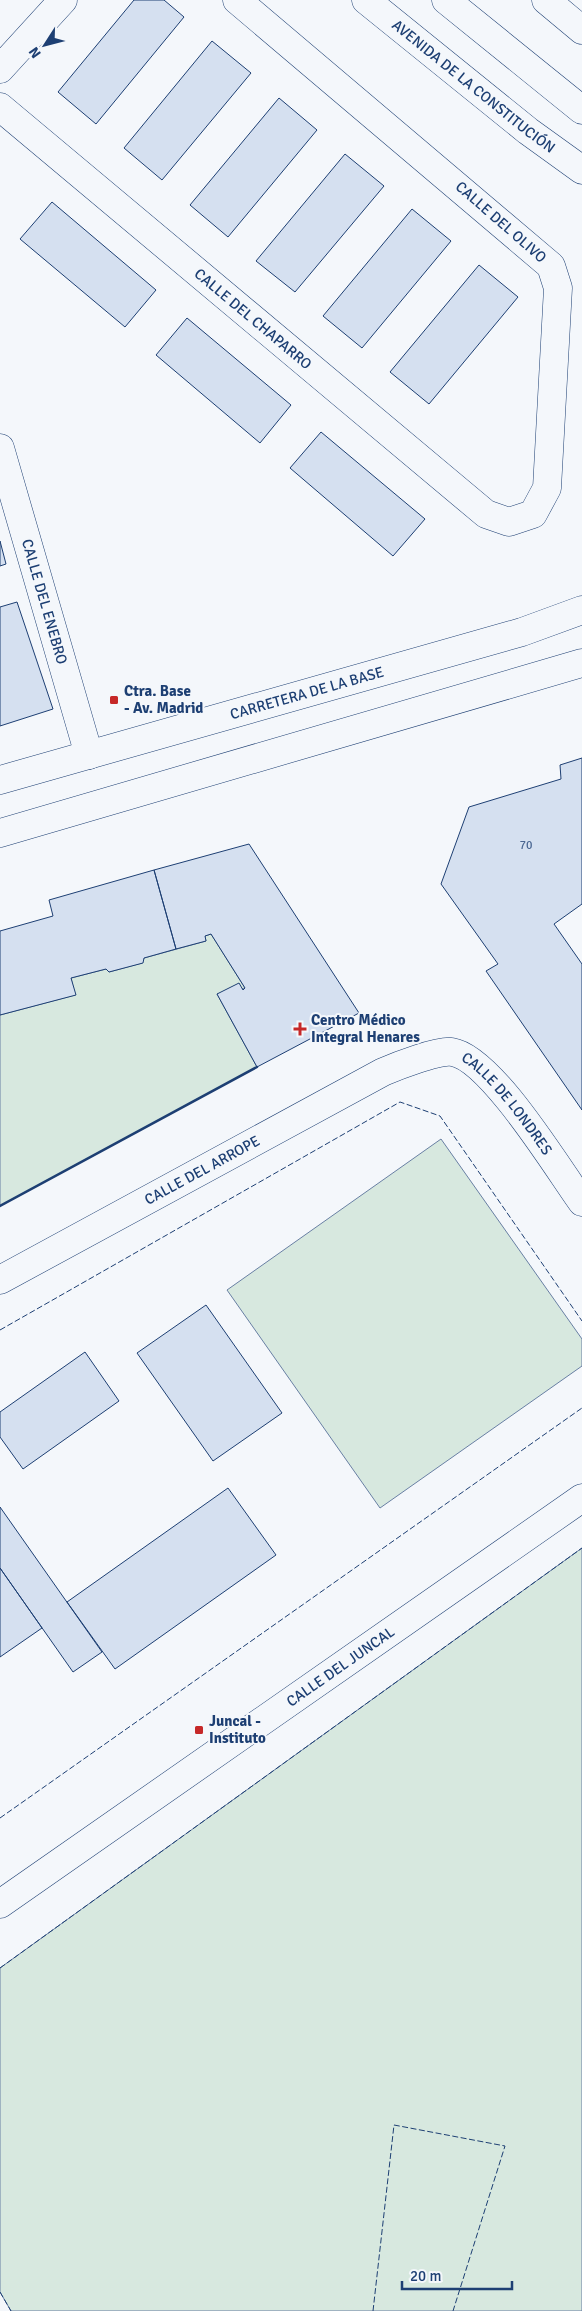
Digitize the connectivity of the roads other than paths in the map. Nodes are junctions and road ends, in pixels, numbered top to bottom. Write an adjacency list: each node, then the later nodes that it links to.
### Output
1 (63, 0): 7 (street)
2 (237, 0): 12 (street, CALLE DEL OLIVO)
3 (366, 0): 10 (street, AVENIDA DE LA CONSTITUCIÓN)
4 (446, 0): 9 (street)
5 (546, 0): 6 (street)
6 (582, 30)
7 (0, 68)
8 (0, 107): 12 (street, CALLE DEL CHAPARRO)
9 (582, 110)
10 (582, 170)
11 (0, 448): 15 (street, CALLE DEL ENEBRO)
12 (509, 522)
13 (582, 610): 15 (street, CARRETERA DE LA BASE)
14 (582, 663): 17 (street)
15 (89, 755): 16 (street, CARRETERA DE LA BASE)
16 (0, 780)
17 (0, 833)
18 (405, 1062): 19 (street, CALLE DE LONDRES); 20 (street, CALLE DEL ARROPE)
19 (582, 1202)
20 (0, 1280)
21 (582, 1498): 22 (street, CALLE DEL JUNCAL)
22 (0, 1904)

